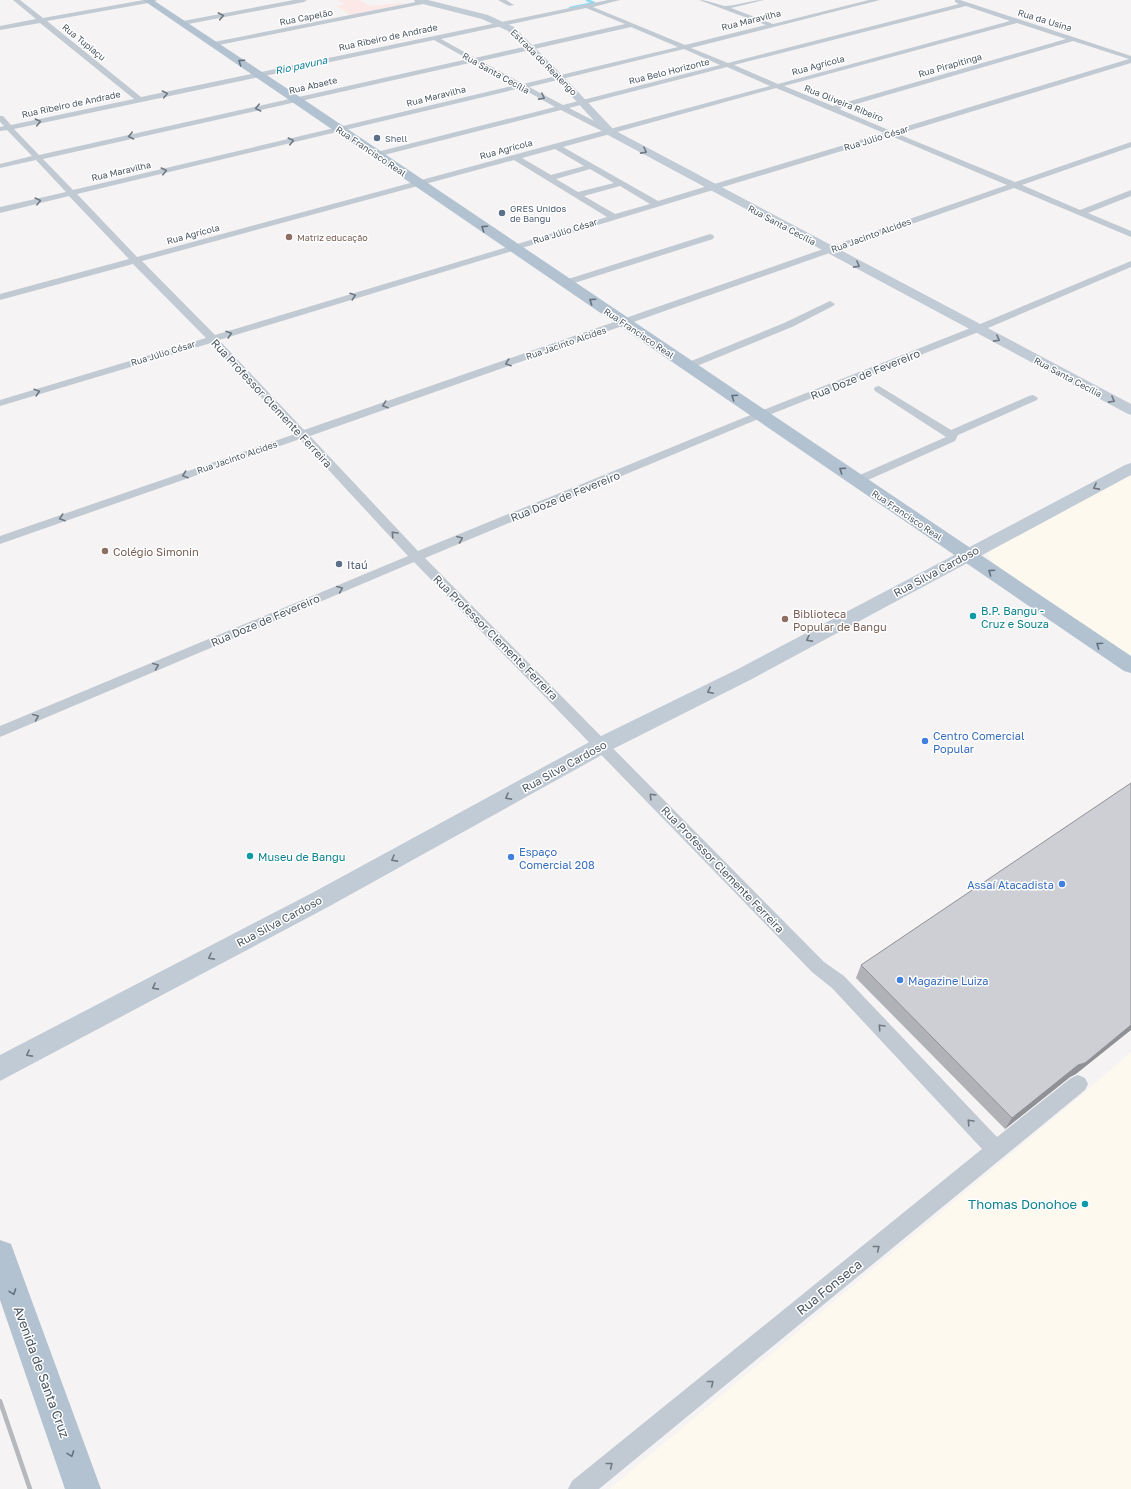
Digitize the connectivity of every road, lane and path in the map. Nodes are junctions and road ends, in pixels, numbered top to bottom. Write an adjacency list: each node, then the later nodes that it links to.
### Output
1 (16, 0): 16 (street, Rua Tupiaçu)
2 (150, 0): 16 (street); 18 (main road, Rua Francisco Real)
3 (304, 0): 18 (street, one-way to 3)
4 (501, 0): 13 (street)
5 (617, 0): 14 (street, Rua Ribeiro de Andrade)
6 (702, 0): 15 (street)
7 (761, 0): 15 (street)
8 (877, 0): 21 (street, Rua Maravilha)
9 (953, 0): 12 (street, Rua da Usina)
10 (422, 1): 19 (street, Estrada do Realengo); 25 (street, Rua Capelão)
11 (577, 2): 14 (street, Rua Oliveira Ribeiro)
12 (966, 4): 17 (street, Rua da Usina); 30 (street, Rua Belo Horizonte)
13 (511, 5)
14 (587, 6): 19 (street, Rua Ribeiro de Andrade); 20 (street, Rua Oliveira Ribeiro)
15 (725, 8): 21 (street)
16 (41, 21): 22 (street); 35 (street, Rua Tupiaçu)
17 (1016, 21): 24 (street, Rua da Usina); 34 (street, Rua Agrícola)
18 (183, 23): 25 (main road, Rua Francisco Real)
19 (502, 24): 23 (street, Rua Ribeiro de Andrade); 27 (street, Estrada do Realengo)
20 (632, 25): 26 (street, Rua Oliveira Ribeiro); 27 (street, Rua Abaete)
21 (771, 25): 26 (street, Rua Maravilha)
22 (0, 28)
23 (434, 38): 28 (street, Rua Santa Cecília); 31 (street, Rua Ribeiro de Andrade)
24 (1073, 39): 29 (street, Rua da Usina); 39 (street, Rua Pirapitinga)
25 (214, 44): 31 (main road, Rua Francisco Real, one-way to 25)
26 (686, 47): 30 (street, Rua Oliveira Ribeiro); 32 (street, Rua Maravilha)
27 (530, 48): 28 (street, Rua Abaete); 32 (street, Estrada do Realengo)
28 (472, 60): 33 (street, Rua Santa Cecília); 36 (street, Rua Abaete)
29 (1131, 60): 44 (street, Rua Júlio César)
30 (728, 66): 34 (street, Rua Oliveira Ribeiro); 37 (street, Rua Belo Horizonte)
31 (259, 74): 35 (street, Rua Ribeiro de Andrade, one-way to 31); 36 (main road, Rua Francisco Real)
32 (559, 77): 33 (street, Rua Maravilha); 37 (street, Estrada do Realengo)
33 (520, 86): 38 (street, Rua Santa Cecília, one-way to 38); 42 (street, Rua Maravilha)
34 (778, 87): 39 (street, Rua Oliveira Ribeiro); 43 (street, Rua Agrícola)
35 (140, 99): 41 (street, Rua Ribeiro de Andrade, one-way to 35)
36 (296, 99): 42 (main road, Rua Francisco Real); 49 (street, Rua Abaete, one-way to 49)
37 (583, 102): 38 (street, Rua Belo Horizonte); 43 (street, Estrada do Realengo)
38 (561, 108): 43 (street, Rua Santa Cecília); 47 (street, Rua Belo Horizonte)
39 (832, 109): 44 (street, Rua Oliveira Ribeiro)
40 (0, 118): 41 (street, Rua Professor Clemente Ferreira)
41 (6, 127): 49 (street, Rua Professor Clemente Ferreira)
42 (340, 130): 47 (main road, Rua Francisco Real); 57 (street, Rua Maravilha, one-way to 42)
43 (610, 132): 46 (street, Rua Agrícola); 56 (street, Rua Santa Cecília, one-way to 56)
44 (891, 133): 55 (street, Rua Oliveira Ribeiro); 56 (street, Rua Júlio César)
45 (1131, 144): 55 (street, Rua Jacinto Alcides)
46 (556, 146): 48 (street, Rua Agrícola); 51 (street)
47 (376, 155): 53 (main road, Rua Francisco Real)
48 (515, 157): 52 (street); 53 (street, Rua Agrícola)
49 (37, 158): 50 (street, Rua Abaete); 57 (street, Rua Professor Clemente Ferreira)
50 (0, 166)
51 (592, 166): 52 (street); 54 (street)
52 (550, 178): 59 (street)
53 (418, 183): 66 (main road, Rua Francisco Real, one-way to 53); 68 (street, Rua Agrícola)
54 (622, 183): 59 (street); 60 (street)
55 (1013, 184): 62 (street, Rua Oliveira Ribeiro); 67 (street, Rua Jacinto Alcides)
56 (712, 187): 60 (street, Rua Júlio César); 67 (street, Rua Santa Cecília)
57 (70, 193): 61 (street, Rua Maravilha, one-way to 57); 68 (street, Rua Professor Clemente Ferreira)
58 (1131, 193): 62 (street)
59 (578, 195): 63 (street)
60 (657, 204): 63 (street, Rua Júlio César)
61 (0, 210)
62 (1079, 213): 64 (street, Rua Oliveira Ribeiro)
63 (614, 217): 66 (street, Rua Júlio César)
64 (1131, 234)
65 (710, 237): 70 (street)
66 (513, 247): 70 (main road, Rua Francisco Real); 75 (street, Rua Júlio César, one-way to 66)
67 (830, 250): 73 (street, Rua Jacinto Alcides); 74 (street, Rua Santa Cecília, one-way to 74)
68 (134, 260): 71 (street, Rua Agrícola); 75 (street, Rua Professor Clemente Ferreira)
69 (1131, 264): 74 (street, Rua Doze de Fevereiro)
70 (565, 283): 73 (main road, Rua Francisco Real, one-way to 70)
71 (0, 297)
72 (830, 304): 76 (street)
73 (624, 323): 76 (main road, Rua Francisco Real); 82 (street, Rua Jacinto Alcides, one-way to 82)
74 (977, 329): 80 (street, Rua Santa Cecília, one-way to 80); 81 (street, Rua Doze de Fevereiro)
75 (212, 338): 79 (street, Rua Júlio César, one-way to 75); 82 (street, Rua Professor Clemente Ferreira)
76 (688, 366): 81 (main road, Rua Francisco Real, one-way to 76)
77 (879, 389): 83 (street)
78 (1033, 398): 83 (street)
79 (0, 403)
80 (1131, 410)
81 (760, 415): 85 (main road, Rua Francisco Real, one-way to 81); 88 (street, Rua Doze de Fevereiro, one-way to 81)
82 (301, 434): 86 (street, Rua Jacinto Alcides, one-way to 86); 88 (street, Rua Professor Clemente Ferreira, one-way to 82)
83 (951, 434): 85 (street)
84 (1131, 468): 87 (street, Rua Silva Cardoso, one-way to 87)
85 (857, 481): 87 (main road, Rua Francisco Real)
86 (0, 540)
87 (967, 555): 89 (main road, Rua Francisco Real, one-way to 87); 91 (street, Rua Silva Cardoso, one-way to 91)
88 (416, 557): 90 (street, Rua Doze de Fevereiro, one-way to 88); 91 (street, Rua Professor Clemente Ferreira)
89 (1131, 666)
90 (0, 732)
91 (602, 745): 92 (street, Rua Silva Cardoso, one-way to 92); 94 (street, Rua Professor Clemente Ferreira, one-way to 91)
92 (0, 1069)
93 (1078, 1084): 94 (street, Rua Fonseca)
94 (997, 1150): 97 (street, Rua Fonseca, one-way to 94)
95 (0, 1255): 96 (main road, Avenida de Santa Cruz, one-way to 96)
96 (83, 1489)
97 (580, 1489)

